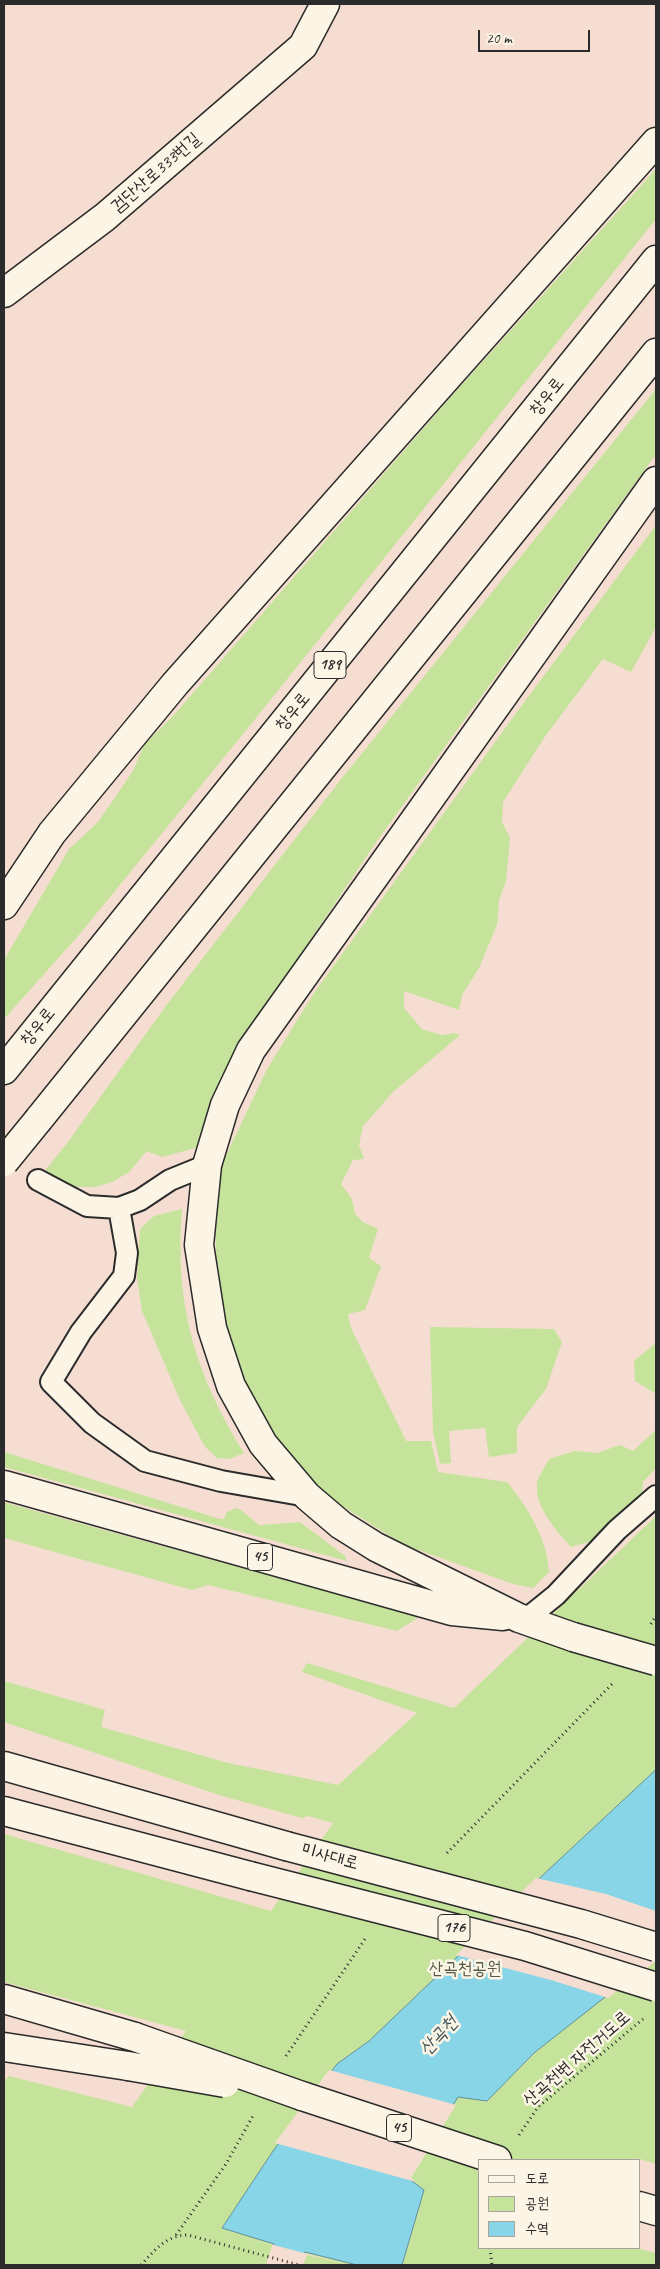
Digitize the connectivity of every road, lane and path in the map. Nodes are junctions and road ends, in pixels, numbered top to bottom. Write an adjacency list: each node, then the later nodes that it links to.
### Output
1 (325, 4): 4 (main road, 검단산로333번길)
2 (656, 142): 7 (main road)
3 (656, 260): 8 (main road, 창우로 / 189)
4 (4, 293)
5 (656, 353): 9 (main road, bridge)
6 (656, 481): 10 (main road)
7 (4, 905)
8 (4, 1070)
9 (4, 1162)
10 (208, 1165): 12 (lane); 14 (main road)
11 (38, 1180): 12 (lane)
12 (118, 1208): 14 (lane)
13 (4, 1485): 16 (main road, 45)
14 (307, 1496): 16 (main road)
15 (656, 1496): 16 (lane)
16 (522, 1619): 17 (main road, 45, bridge)
17 (656, 1661)
18 (4, 1766): 20 (main road, 미사대로 / 176, bridge)
19 (4, 1811): 21 (main road, 176, bridge)
20 (656, 1947)
21 (656, 1987)
22 (4, 1999): 25 (main road, 45, bridge)
23 (649, 2014): 26 (path, 산곡천변 자전거도로)
24 (4, 2047): 25 (main road, 45, bridge)
25 (302, 2096): 27 (main road, 45)
26 (516, 2140)
27 (494, 2159)
28 (640, 2206): 29 (main road)
29 (656, 2211)
30 (490, 2249): 33 (path)
31 (140, 2265): 32 (path)
32 (299, 2265)
33 (492, 2265)

